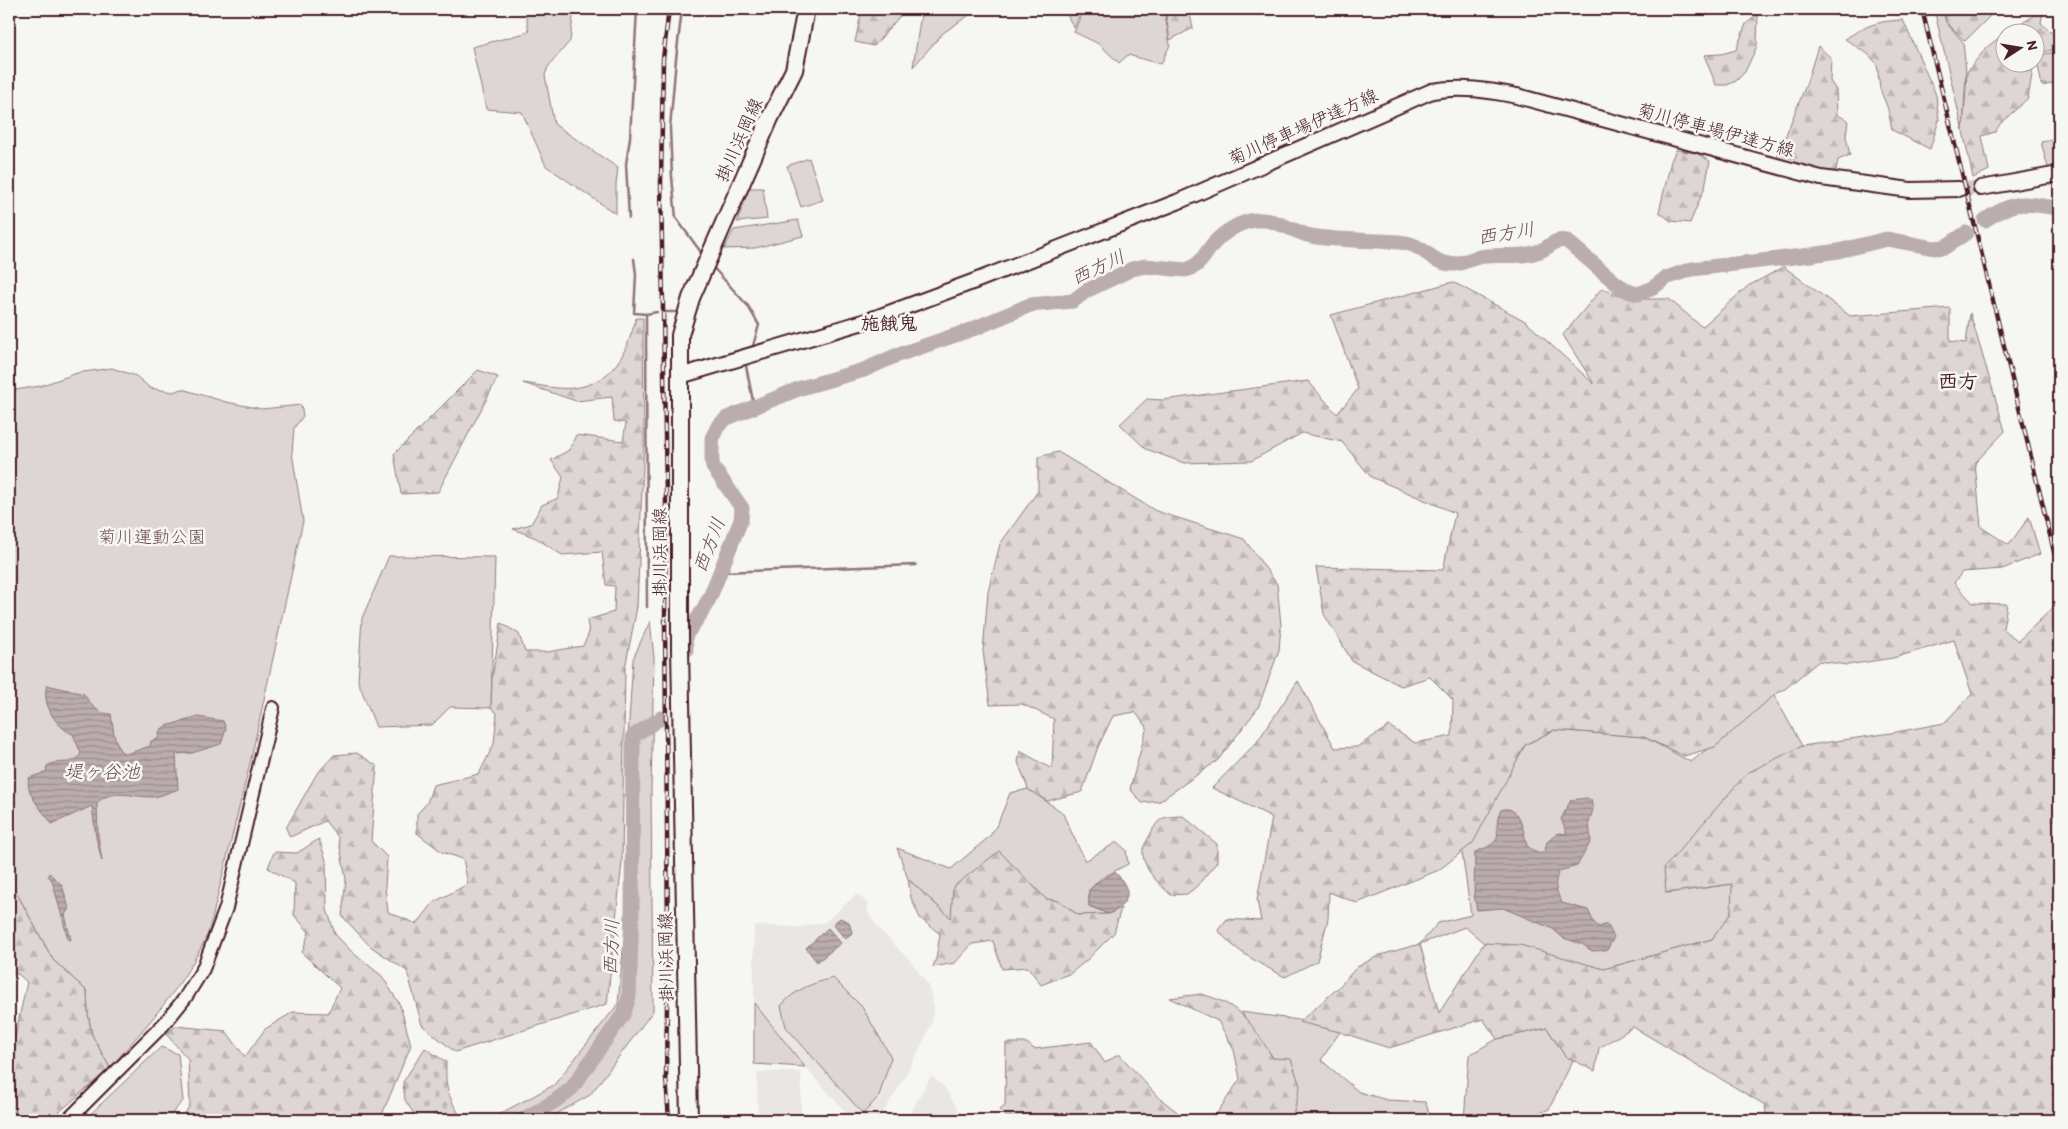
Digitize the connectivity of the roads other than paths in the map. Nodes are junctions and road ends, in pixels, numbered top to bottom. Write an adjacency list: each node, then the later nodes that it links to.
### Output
1 (806, 9): 5 (main road, 掛川浜岡線)
2 (2059, 174): 3 (main road)
3 (1981, 188)
4 (1959, 189): 5 (main road, 菊川停車場伊達方線)
5 (680, 376): 8 (main road, 掛川浜岡線)
6 (274, 708): 7 (street)
7 (68, 1120)
8 (689, 1120)

